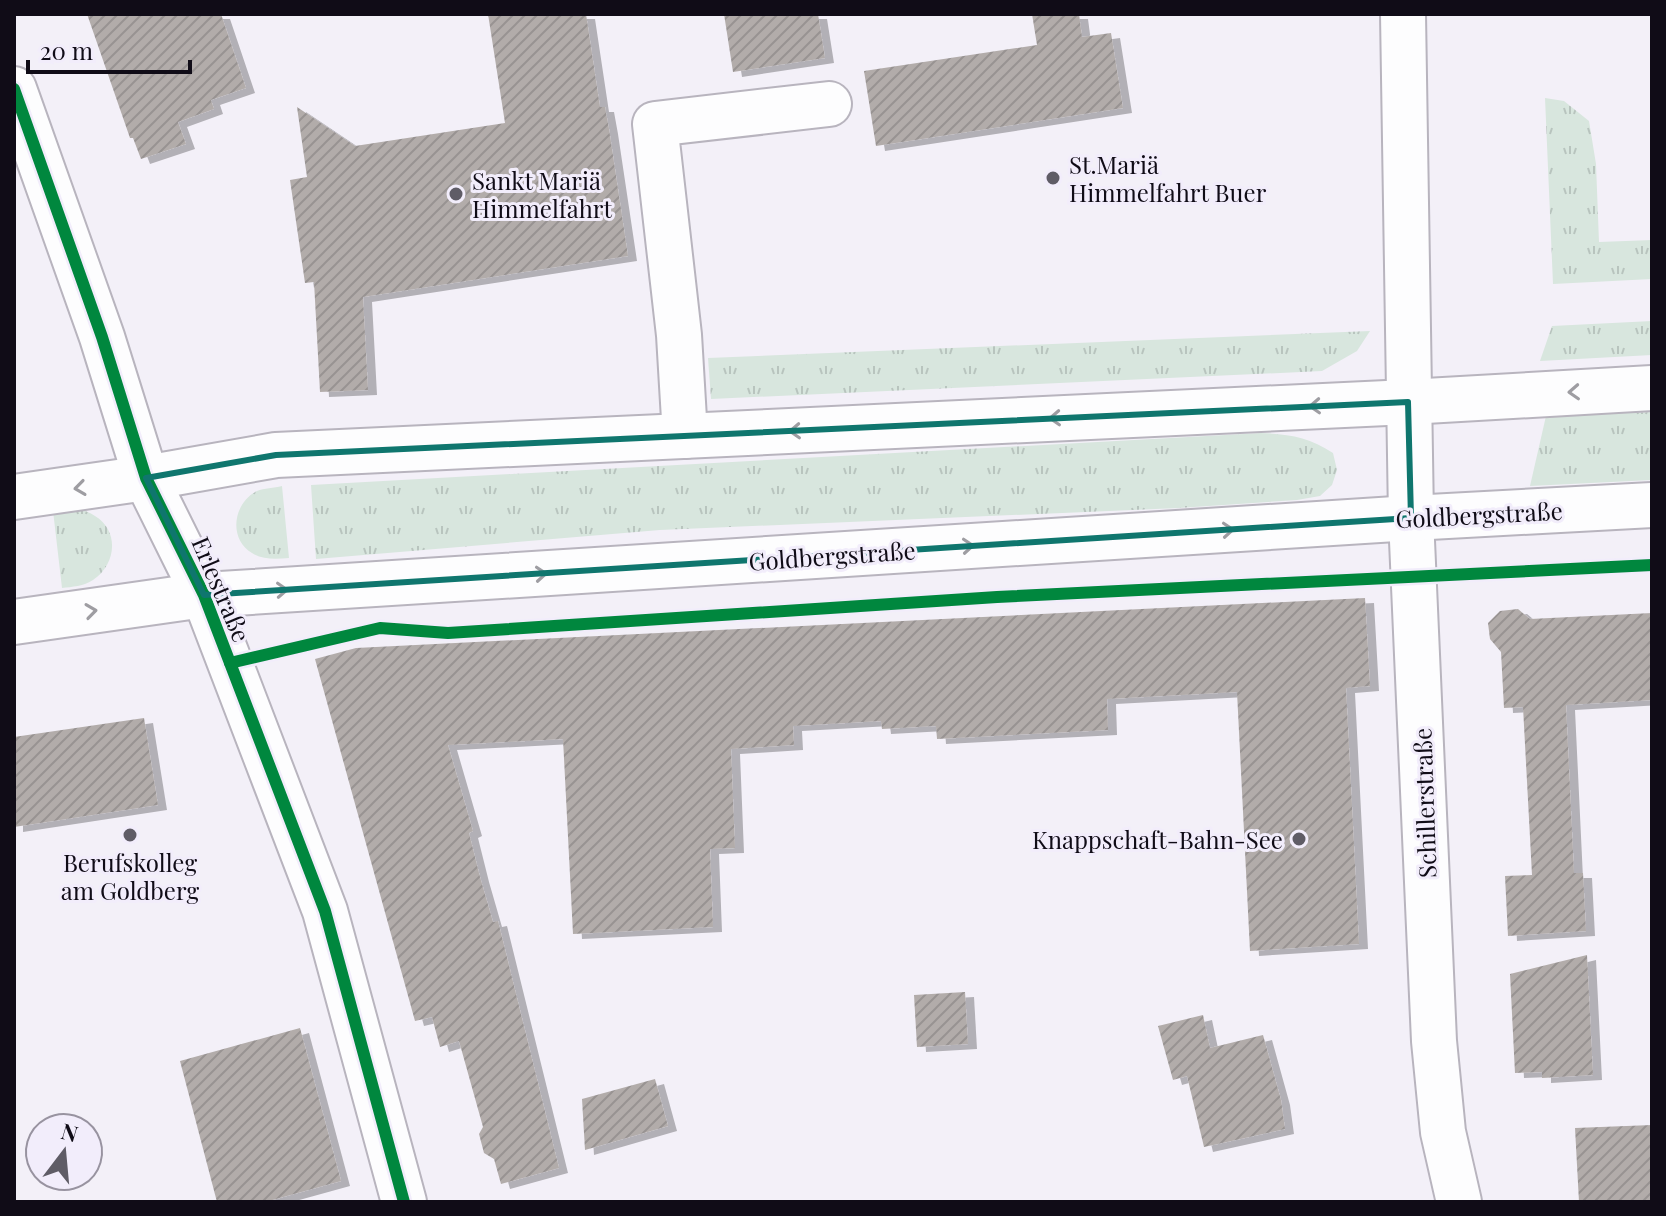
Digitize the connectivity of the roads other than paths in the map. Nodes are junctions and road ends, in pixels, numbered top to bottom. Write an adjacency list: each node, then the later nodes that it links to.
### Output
1 (1403, 14): 5 (street)
2 (14, 89): 7 (street, Erlestraße)
3 (829, 104): 6 (street)
4 (1652, 388): 5 (street, one-way to 5)
5 (1408, 402): 6 (street, one-way to 6); 10 (street, Schillerstraße)
6 (685, 436): 7 (street)
7 (146, 478): 8 (street, one-way to 8); 11 (street, Erlestraße)
8 (14, 497)
9 (1652, 505): 10 (street, Goldbergstraße)
10 (1411, 518): 11 (street, Goldbergstraße, one-way to 10); 14 (street, Schillerstraße)
11 (204, 595): 12 (street, Goldbergstraße, one-way to 11); 13 (street, Erlestraße)
12 (14, 622)
13 (404, 1202)
14 (1459, 1202)

